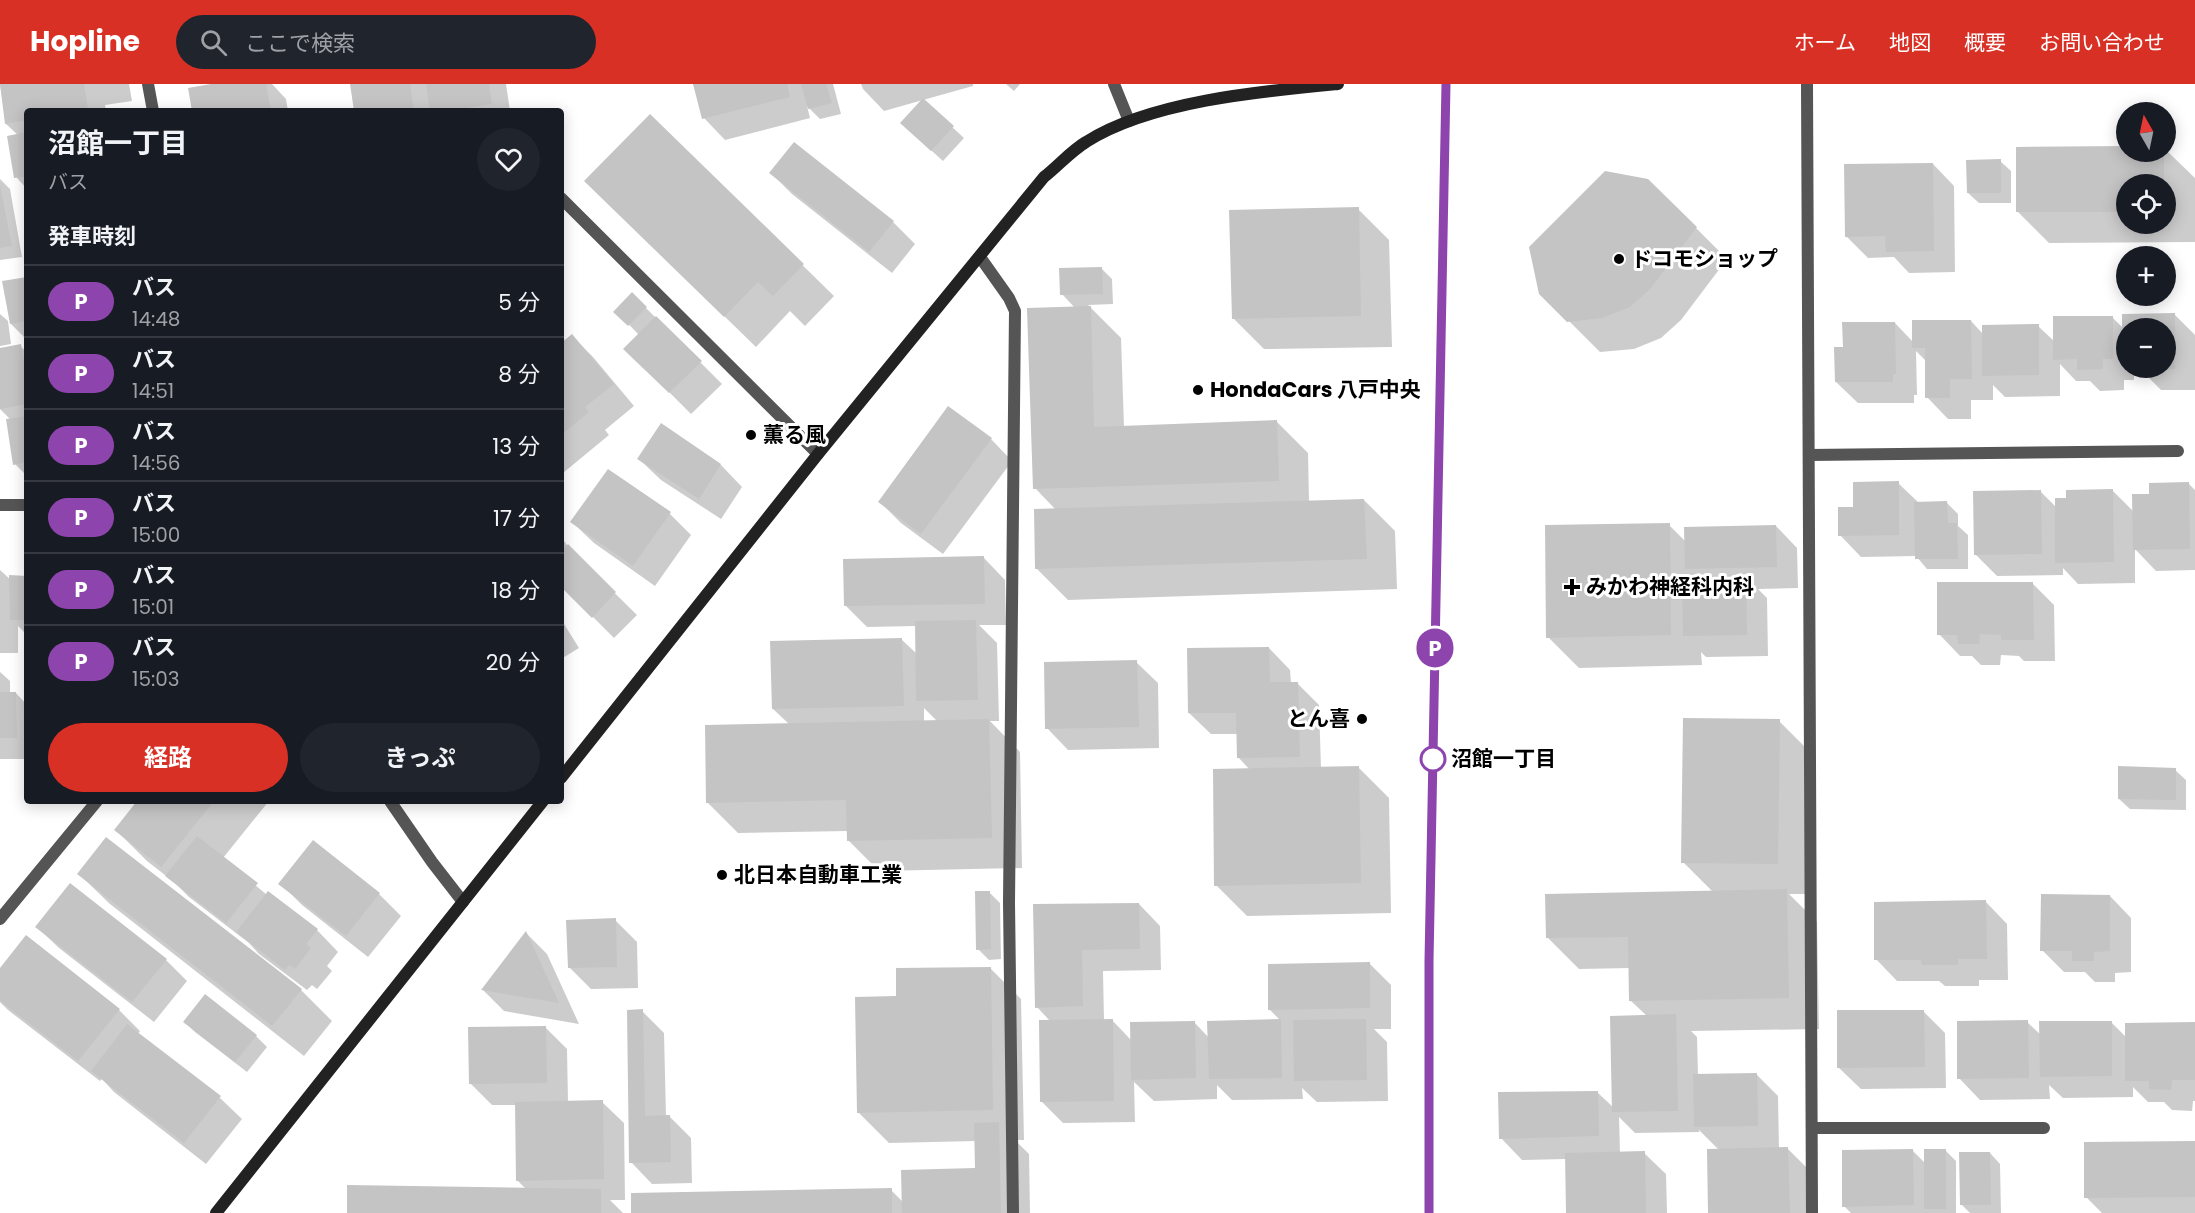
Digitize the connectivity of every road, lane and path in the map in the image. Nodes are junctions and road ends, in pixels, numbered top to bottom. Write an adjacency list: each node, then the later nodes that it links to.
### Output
1 (148, 84): 6 (street)
2 (1114, 84): 7 (street)
3 (1338, 84): 7 (street)
4 (1446, 84): 25 (street)
5 (1807, 84): 12 (street)
6 (152, 108)
7 (1129, 121): 9 (street)
8 (564, 201): 11 (street)
9 (980, 257): 11 (street); 24 (street)
10 (2178, 451): 12 (street)
11 (818, 454): 15 (street)
12 (1809, 454): 21 (street)
13 (24, 505): 14 (street)
14 (0, 506)
15 (564, 774)
16 (95, 804): 20 (street)
17 (392, 804): 19 (street)
18 (541, 804): 19 (street)
19 (463, 902): 23 (street)
20 (0, 919)
21 (1812, 1128): 22 (street); 26 (street)
22 (2044, 1128)
23 (216, 1213)
24 (1013, 1213)
25 (1430, 1213)
26 (1812, 1213)

